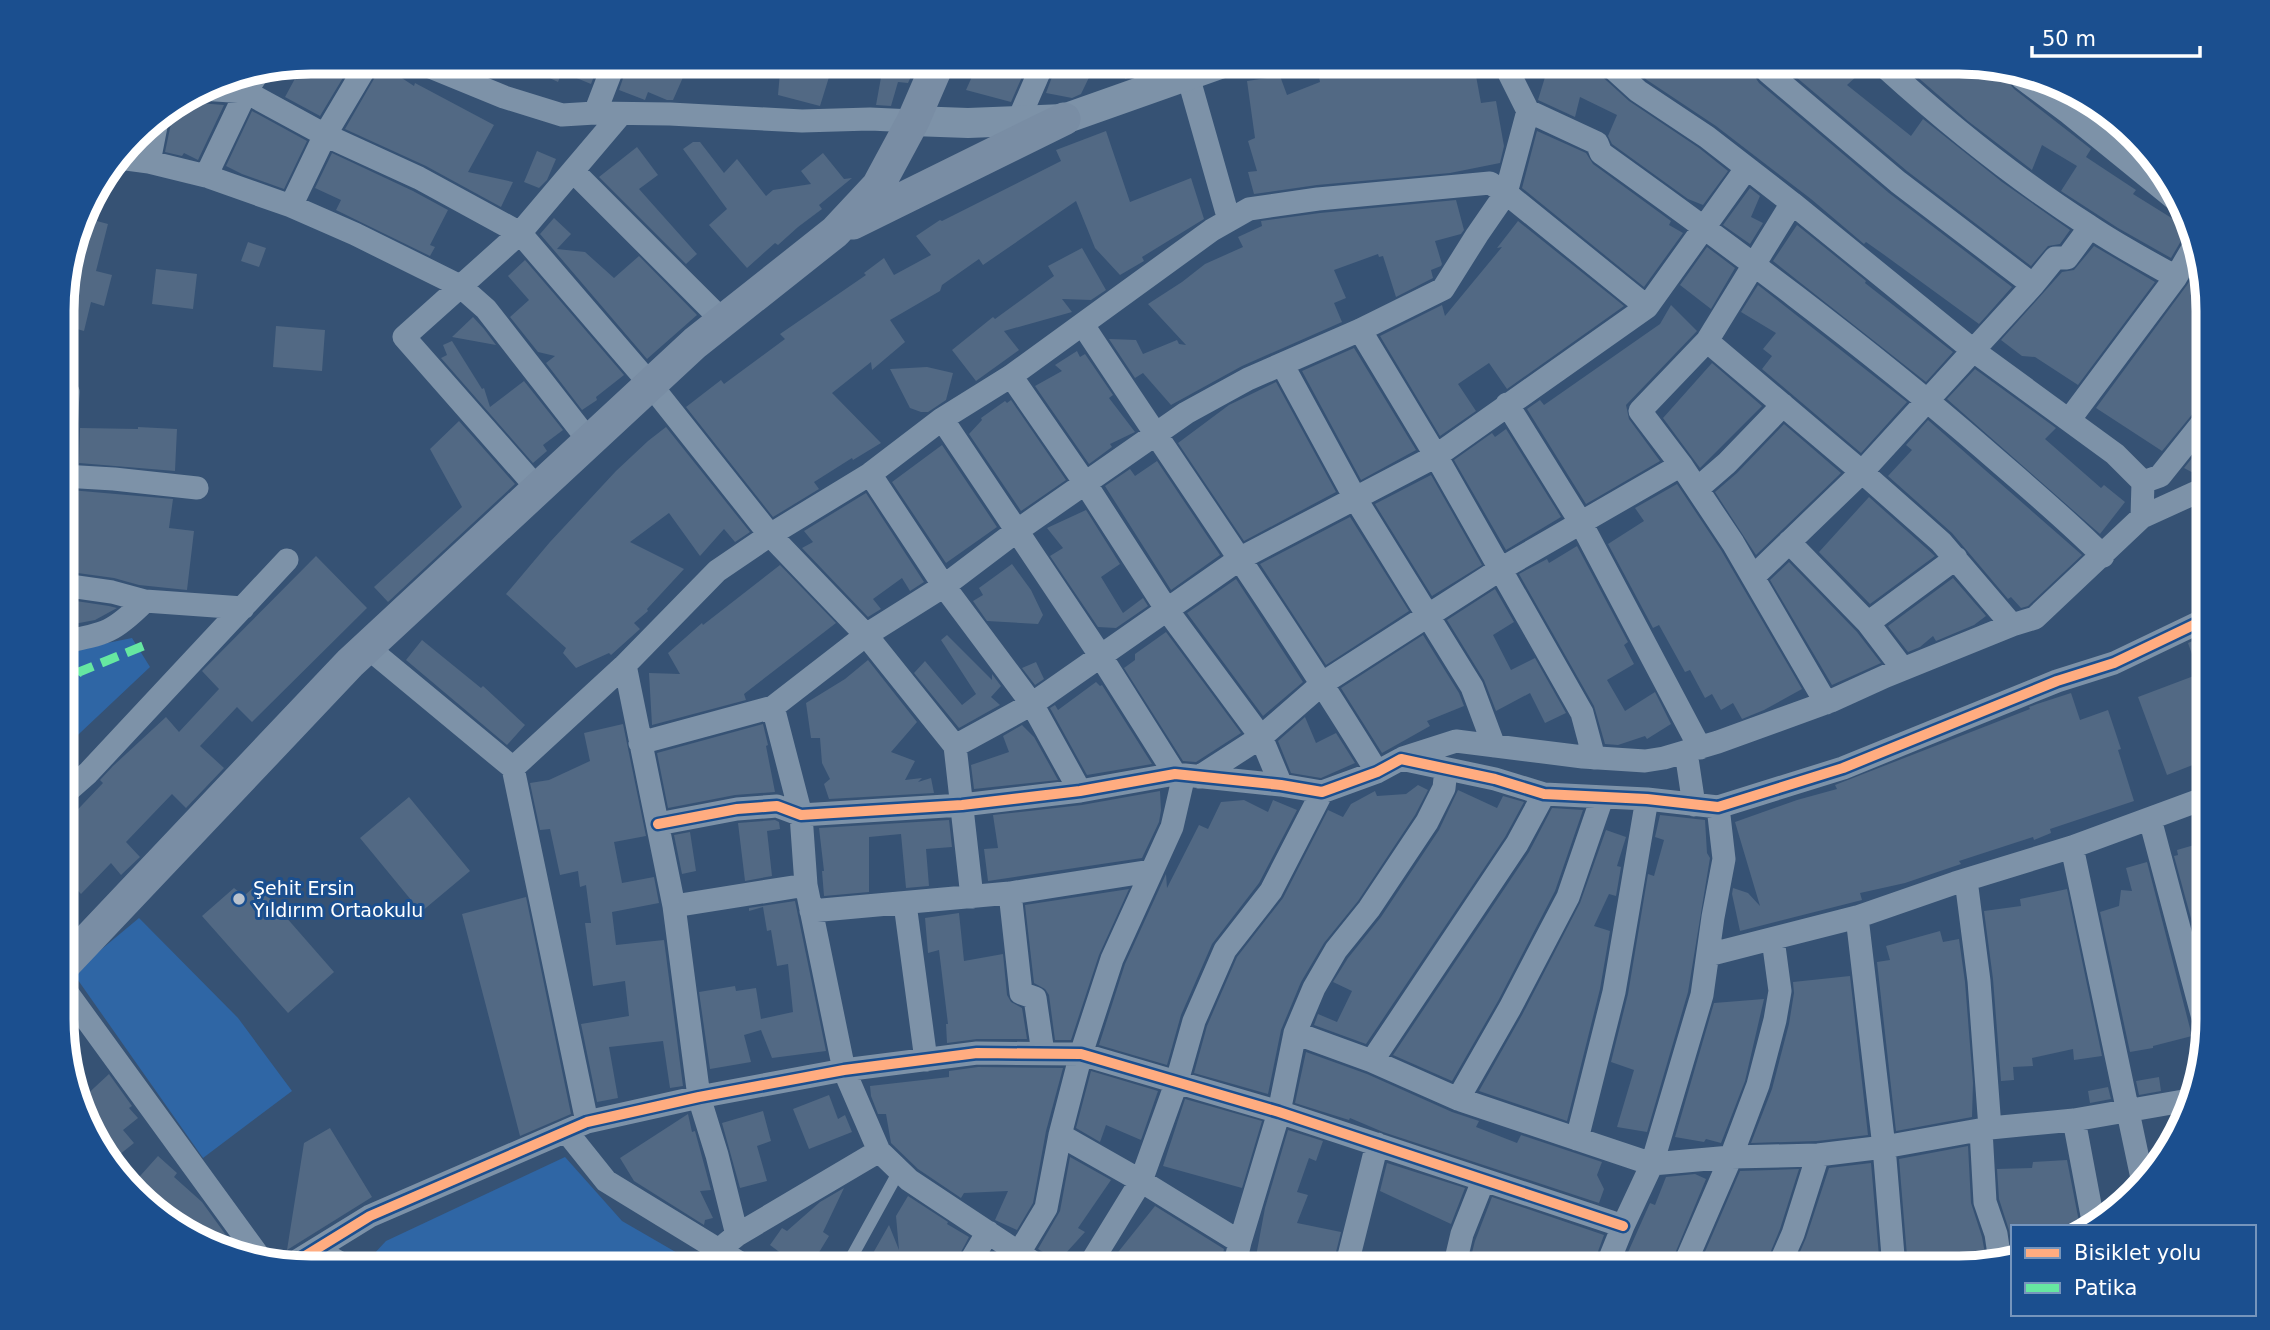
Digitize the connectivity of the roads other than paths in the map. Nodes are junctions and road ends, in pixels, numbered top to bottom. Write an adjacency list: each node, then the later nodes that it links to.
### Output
1 (361, 74): 24 (street)
2 (448, 74): 17 (street)
3 (610, 74): 17 (street)
4 (933, 74): 21 (main road)
5 (1038, 74): 22 (street)
6 (1189, 74): 20 (street)
7 (1212, 74): 34 (street)
8 (1510, 74): 16 (street)
9 (1619, 74): 28 (street)
10 (1770, 74): 42 (street)
11 (1892, 74): 36 (street)
12 (256, 81): 24 (street)
13 (251, 82): 30 (street)
14 (2033, 86): 18 (street)
15 (2081, 107): 18 (street)
16 (1528, 111): 31 (street); 35 (street)
17 (596, 113): 19 (street)
18 (2069, 113): 27 (street)
19 (621, 114): 21 (street); 29 (street)
20 (1064, 119): 22 (street); 37 (main road)
21 (913, 121): 22 (street); 37 (main road)
22 (1018, 121)
23 (155, 131): 26 (street)
24 (325, 135): 33 (street); 38 (street)
25 (128, 159): 26 (street)
26 (149, 162): 30 (street)
27 (2147, 166)
28 (1746, 169): 32 (street); 35 (street)
29 (573, 171): 38 (street); 45 (street)
30 (205, 176): 33 (street)
31 (1506, 193): 34 (street); 44 (street); 47 (street)
32 (1792, 203): 40 (street); 49 (street)
33 (291, 206): 43 (street)
34 (1229, 220): 46 (street)
35 (1704, 226): 40 (street); 44 (street)
36 (2090, 227): 41 (street); 42 (street)
37 (835, 232): 45 (main road)
38 (520, 233): 43 (street); 52 (street)
39 (2189, 254): 41 (street)
40 (1755, 264): 48 (street); 53 (street)
41 (2176, 278): 57 (street)
42 (2033, 285): 49 (street)
43 (460, 286): 60 (street); 69 (street)
44 (1647, 307): 54 (street)
45 (723, 321): 52 (main road)
46 (1083, 325): 51 (street); 59 (street)
47 (1360, 330): 50 (street); 61 (street)
48 (1707, 341): 55 (street); 62 (street)
49 (1974, 351): 53 (street); 57 (street)
50 (1282, 364): 59 (street); 72 (street)
51 (1011, 376): 56 (street); 67 (street)
52 (650, 384): 60 (main road); 76 (street)
53 (1927, 399): 63 (street); 78 (street)
54 (1507, 404): 61 (street); 74 (street)
55 (1783, 405): 63 (street); 70 (street)
56 (942, 419): 64 (street); 75 (street)
57 (2069, 420): 66 (street)
58 (2196, 431): 66 (street)
59 (1155, 435): 67 (street); 79 (street)
60 (589, 441): 69 (main road)
61 (1436, 456): 72 (street); 82 (street)
62 (1681, 466): 70 (street); 74 (street)
63 (1862, 472): 77 (street); 80 (street)
64 (870, 474): 76 (street); 84 (street)
65 (74, 477): 68 (street)
66 (2143, 482): 73 (street)
67 (1085, 484): 75 (street); 88 (street)
68 (197, 488)
69 (538, 489): 95 (main road)
70 (1697, 489): 83 (street)
71 (2196, 492): 73 (street)
72 (1354, 498): 79 (street); 89 (street)
73 (2142, 517): 78 (street)
74 (1580, 523): 82 (street); 107 (street)
75 (1018, 530): 84 (street); 96 (street)
76 (770, 535): 93 (street); 97 (street)
77 (1789, 542): 83 (street); 90 (street)
78 (2103, 556): 92 (street)
79 (1241, 558): 88 (street); 99 (street)
80 (1956, 558): 90 (street); 92 (street)
81 (288, 560): 87 (street)
82 (1499, 570): 89 (street); 108 (street)
83 (1753, 577): 100 (street)
84 (944, 586): 93 (street); 101 (street)
85 (74, 587): 86 (street)
86 (145, 601): 87 (street); 94 (street)
87 (243, 608): 115 (street)
88 (1167, 610): 96 (street); 103 (street)
89 (1429, 616): 99 (street); 106 (street)
90 (1868, 622): 98 (street)
91 (2196, 624): 124 (street)
92 (2012, 625): 98 (street)
93 (866, 635): 102 (street); 105 (street)
94 (74, 640)
95 (367, 647): 110 (street); 139 (main road)
96 (1100, 655): 101 (street); 113 (street)
97 (625, 666): 104 (street); 110 (street)
98 (1903, 669): 100 (street)
99 (1322, 683): 103 (street); 112 (street)
100 (1826, 703): 107 (street)
101 (1032, 704): 105 (street); 116 (street)
102 (773, 706): 104 (street); 125 (street)
103 (1261, 737): 113 (street); 114 (street)
104 (640, 743): 127 (street)
105 (955, 746): 122 (street)
106 (1494, 746): 108 (street); 109 (street)
107 (1693, 750): 108 (street); 123 (street)
108 (1594, 758)
109 (1401, 759): 111 (street); 112 (street)
110 (513, 768): 156 (street)
111 (1446, 769): 118 (street); 143 (street)
112 (1377, 772): 117 (street)
113 (1186, 775): 114 (street); 116 (street); 129 (street)
114 (1281, 785): 117 (street)
115 (74, 786)
116 (1080, 791): 122 (street)
117 (1322, 792): 149 (street)
118 (1544, 793): 119 (street); 147 (street)
119 (1602, 798): 120 (street); 151 (street)
120 (1647, 799): 123 (street); 160 (street)
121 (2196, 801): 126 (street)
122 (962, 804): 125 (street); 133 (street)
123 (1693, 805): 124 (street)
124 (1718, 807): 140 (street)
125 (801, 816): 127 (street); 131 (street)
126 (2150, 819): 128 (street); 141 (street)
127 (658, 824): 135 (street)
128 (2072, 847): 130 (street); 153 (street)
129 (1151, 871): 132 (street); 145 (street)
130 (1966, 880): 137 (street); 157 (street)
131 (806, 885): 135 (street); 136 (street)
132 (1010, 893): 133 (street); 144 (street)
133 (972, 897): 134 (street)
134 (905, 904): 136 (street); 146 (street)
135 (674, 906): 150 (street)
136 (811, 911): 148 (street)
137 (1857, 918): 138 (street); 162 (street)
138 (1773, 939): 140 (street); 165 (street)
139 (74, 949)
140 (1707, 955): 166 (street)
141 (2196, 992)
142 (74, 1002): 176 (street)
143 (1295, 1032): 147 (street); 154 (street)
144 (1043, 1053): 145 (street); 146 (street)
145 (1081, 1054): 149 (street); 159 (street)
146 (926, 1059): 148 (street)
147 (1372, 1061): 151 (street)
148 (844, 1070): 150 (street); 163 (street)
149 (1177, 1081): 154 (street); 169 (street)
150 (699, 1097): 156 (street); 174 (street)
151 (1458, 1099): 160 (street)
152 (2181, 1101): 153 (street)
153 (2129, 1111): 155 (street); 168 (street)
154 (1279, 1112): 161 (street); 175 (street)
155 (2074, 1120): 157 (street); 171 (street)
156 (587, 1122): 158 (street)
157 (1985, 1129): 162 (street); 180 (street)
158 (566, 1131): 177 (street); 178 (street)
159 (1060, 1135): 169 (street); 179 (street)
160 (1577, 1139): 166 (street)
161 (1377, 1144): 170 (street); 189 (street)
162 (1884, 1147): 164 (street); 194 (street)
163 (879, 1152): 167 (street); 174 (street)
164 (1818, 1155): 165 (street); 193 (street)
165 (1731, 1157): 166 (street); 192 (street)
166 (1652, 1164): 172 (street)
167 (899, 1171): 173 (street); 184 (lane)
168 (2141, 1172)
169 (1141, 1181): 175 (street); 187 (street)
170 (1483, 1181): 172 (street); 190 (street)
171 (2092, 1216)
172 (1623, 1226): 191 (street)
173 (988, 1232): 179 (street); 185 (street)
174 (737, 1235): 178 (street)
175 (1240, 1242): 188 (street)
176 (252, 1249)
177 (317, 1250): 181 (street); 182 (street)
178 (719, 1251): 183 (street)
179 (1020, 1251): 186 (street)
180 (1999, 1253)
181 (307, 1256)
182 (328, 1256)
183 (728, 1256)
184 (852, 1256)
185 (974, 1256)
186 (1026, 1256)
187 (1095, 1256)
188 (1237, 1256)
189 (1349, 1256)
190 (1457, 1256)
191 (1611, 1256)
192 (1688, 1256)
193 (1783, 1256)
194 (1893, 1256)

